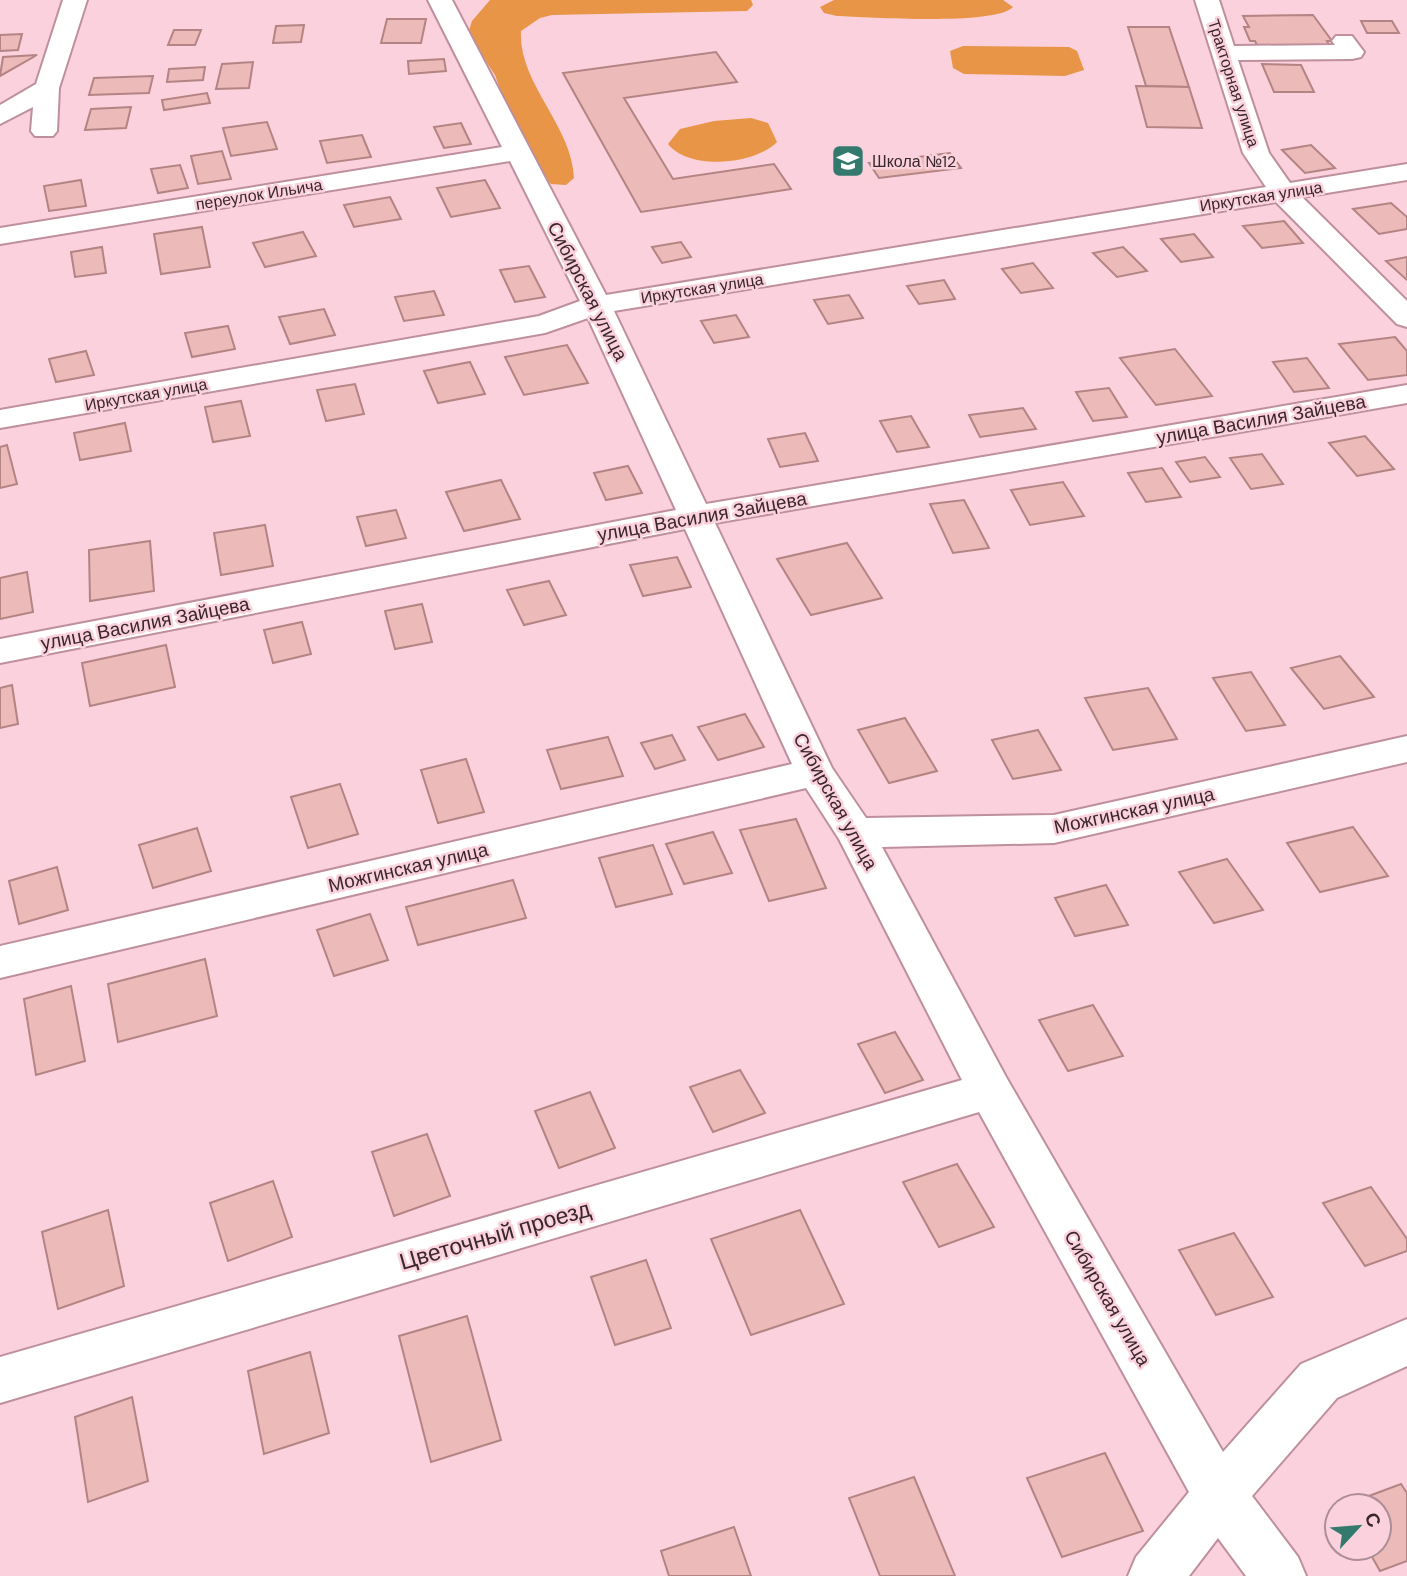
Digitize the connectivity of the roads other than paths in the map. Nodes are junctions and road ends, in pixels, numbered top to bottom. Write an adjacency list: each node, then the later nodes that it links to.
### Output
1 (75, 0): 6 (street)
2 (440, 0): 9 (street, Сибирская улица)
3 (1206, 0): 5 (street, Тракторная улица)
4 (1344, 41): 5 (street)
5 (1224, 53): 11 (street, Тракторная улица)
6 (47, 88): 7 (street); 8 (street)
7 (0, 116)
8 (44, 131)
9 (517, 152): 12 (street, переулок Ильича); 13 (street, Сибирская улица)
10 (1407, 172): 11 (street, Иркутская улица)
11 (1283, 193): 13 (street, Иркутская улица); 14 (street, Тракторная улица)
12 (0, 236)
13 (597, 305): 16 (street, Иркутская улица); 17 (street, Сибирская улица)
14 (1407, 318)
15 (1407, 394): 17 (street, улица Василия Зайцева)
16 (0, 419)
17 (697, 516): 18 (street, улица Василия Зайцева); 20 (street, Сибирская улица)
18 (0, 651)
19 (1407, 749): 21 (street, Можгинская улица)
20 (815, 772): 21 (street, Сибирская улица); 22 (street, Можгинская улица)
21 (855, 833): 23 (street, Сибирская улица)
22 (0, 962)
23 (990, 1090): 25 (street, Цветочный проезд); 26 (street, Сибирская улица)
24 (1407, 1342): 26 (street)
25 (0, 1380)
26 (1219, 1495): 27 (street); 28 (street, Сибирская улица)
27 (1155, 1576)
28 (1279, 1576)

